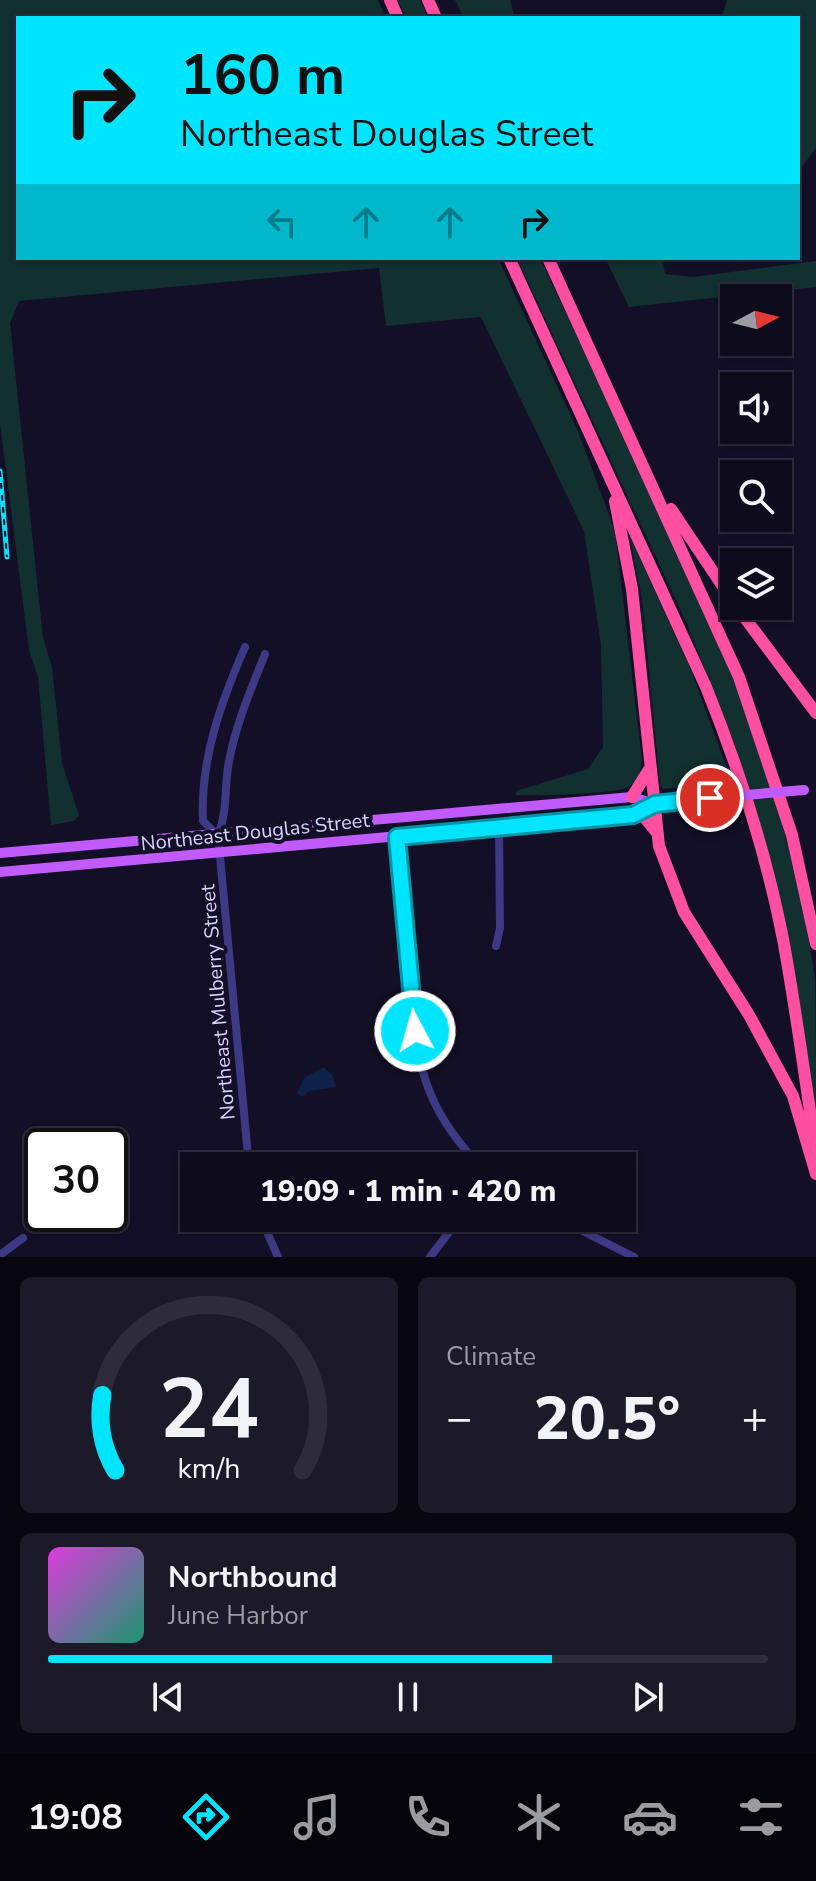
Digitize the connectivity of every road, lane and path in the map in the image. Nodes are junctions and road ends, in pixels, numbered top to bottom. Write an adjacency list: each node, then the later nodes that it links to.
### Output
1 (510, 260): 3 (highway)
2 (549, 260): 4 (highway)
3 (597, 449): 10 (highway); 24 (highway)
4 (648, 474): 5 (highway); 22 (highway)
5 (720, 582)
6 (747, 620): 9 (highway)
7 (245, 647): 17 (street)
8 (265, 654): 17 (street)
9 (816, 713)
10 (651, 765): 12 (highway); 13 (highway)
11 (810, 789): 13 (main road, Northeast Douglas Street, bridge)
12 (632, 797): 13 (main road, Northeast Douglas Street); 17 (main road, Northeast Douglas Street)
13 (655, 804): 14 (main road, Northeast Douglas Street); 16 (highway)
14 (633, 815): 15 (main road, Northeast Douglas Street); 16 (highway)
15 (499, 826): 18 (main road, Northeast Douglas Street); 23 (street)
16 (658, 834): 27 (highway)
17 (218, 835): 19 (main road, Northeast Douglas Street); 20 (street, Northeast Mulberry Street)
18 (397, 837): 20 (main road, Northeast Douglas Street); 26 (street)
19 (0, 853)
20 (220, 854): 21 (main road, Northeast Douglas Street); 25 (street, Northeast Mulberry Street)
21 (0, 872)
22 (816, 944)
23 (496, 946)
24 (816, 1151)
25 (248, 1152)
26 (469, 1152)
27 (816, 1174)
28 (267, 1232): 33 (street)
29 (449, 1232): 34 (street)
30 (585, 1232): 35 (street)
31 (23, 1238): 32 (street)
32 (0, 1255)
33 (278, 1257)
34 (430, 1257)
35 (634, 1257)

